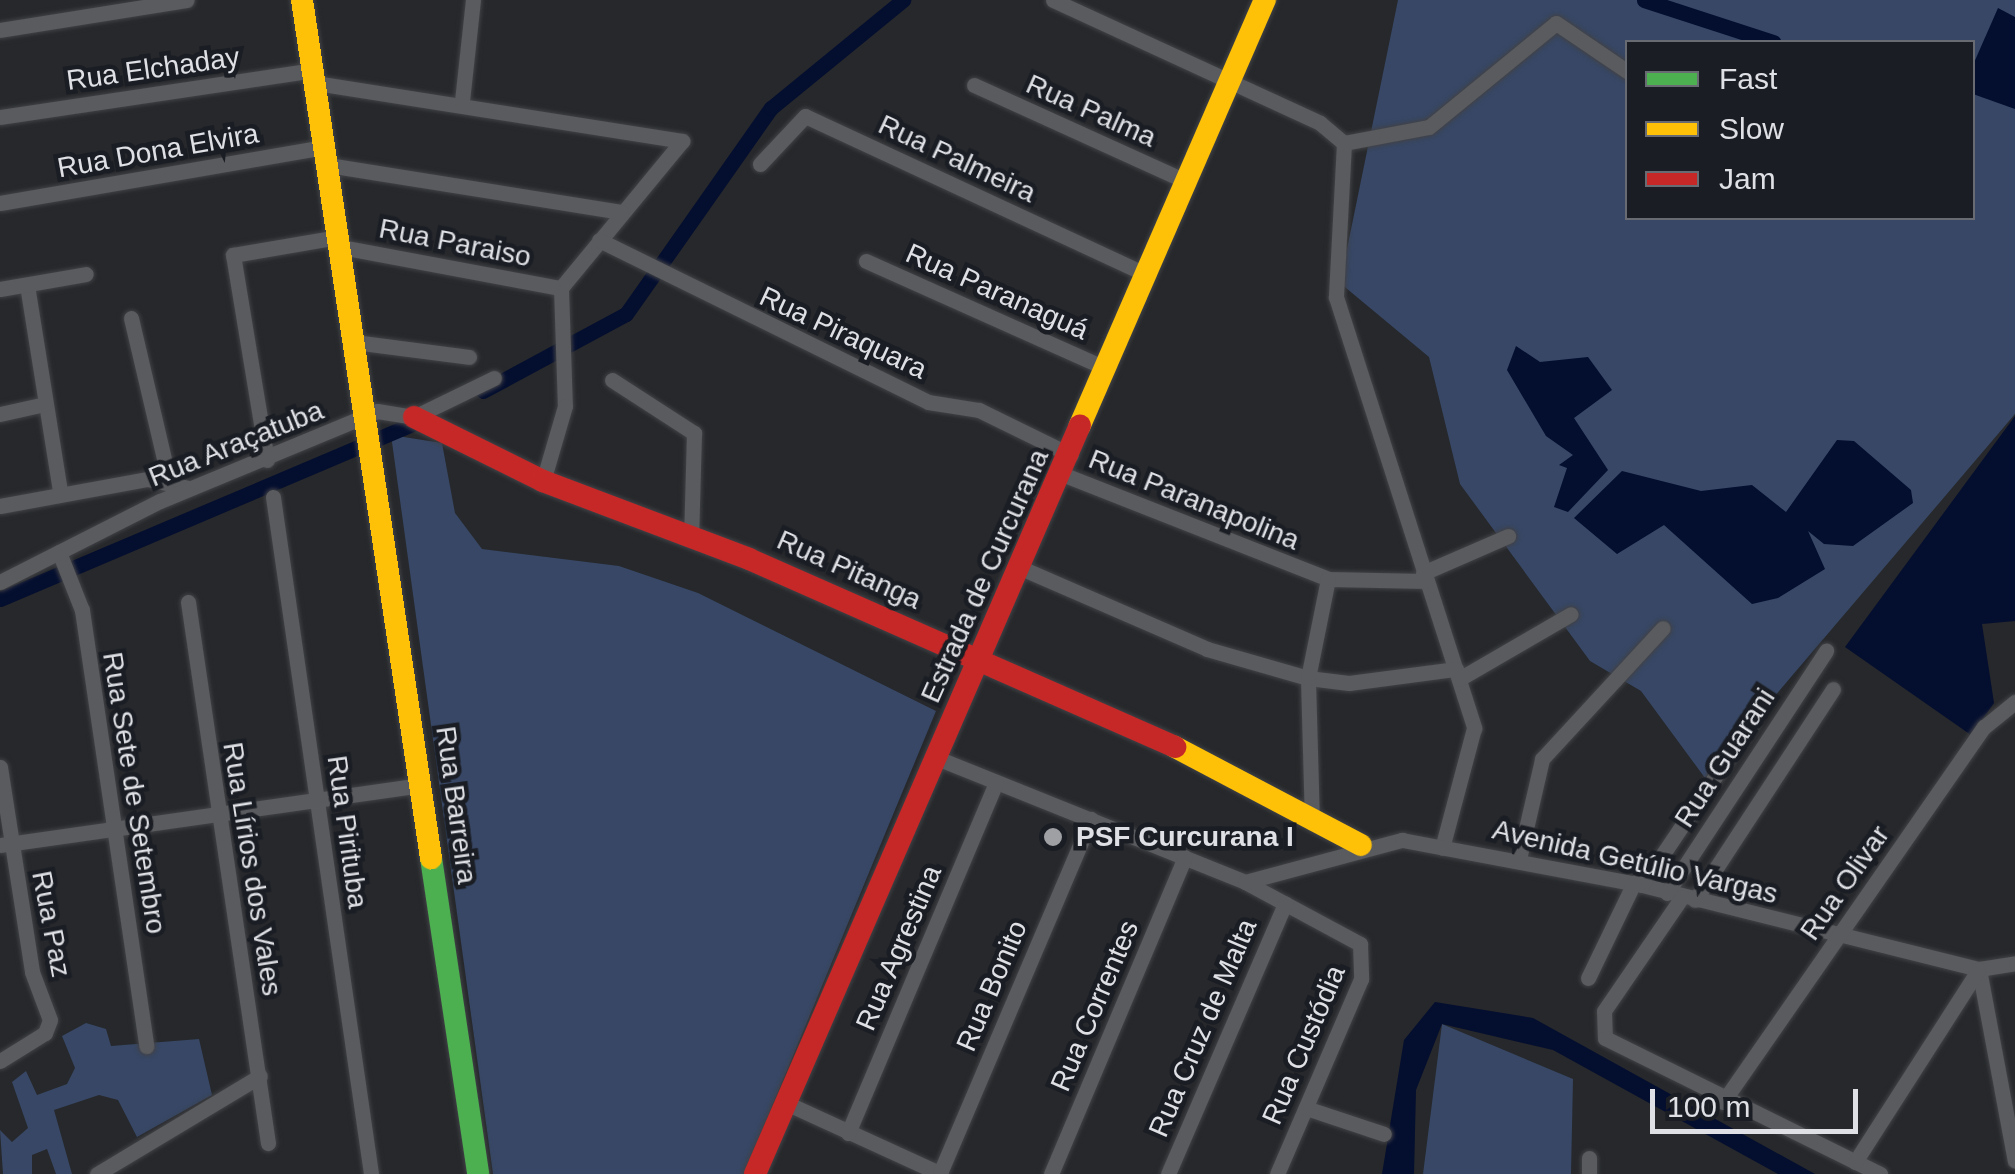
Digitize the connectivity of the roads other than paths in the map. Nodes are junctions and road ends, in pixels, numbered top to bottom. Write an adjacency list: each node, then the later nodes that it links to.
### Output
1 (187, 0): 6 (street)
2 (302, 0): 8 (street, Rua Barreira)
3 (473, 0): 11 (street)
4 (1053, 0): 9 (street)
5 (1265, 0): 9 (street, Estrada de Curcurana)
6 (0, 30)
7 (1625, 70): 13 (street)
8 (315, 76): 11 (street, Rua Elchaday); 12 (street, Rua Elchaday); 14 (street, Rua Barreira)
9 (1228, 84): 13 (street); 16 (street, Estrada de Curcurana)
10 (974, 86): 16 (street, Rua Palma)
11 (462, 101): 18 (street, Rua Elchaday)
12 (0, 116)
13 (1344, 143): 49 (street)
14 (326, 156): 17 (street, Rua Dona Elvira); 18 (street, Rua Dona Elvira); 20 (street, Rua Barreira)
15 (760, 164): 23 (street, Rua Palmeira)
16 (1188, 182): 23 (street, Estrada de Curcurana)
17 (0, 203)
18 (621, 212): 19 (street)
19 (599, 240): 25 (street); 38 (street, Rua Piraquara)
20 (339, 242): 25 (street, Rua Paraiso); 28 (street, Rua Barreira); 37 (street)
21 (866, 261): 30 (street, Rua Paranaguá)
22 (86, 274): 24 (street)
23 (1147, 275): 30 (street, Estrada de Curcurana)
24 (27, 285): 26 (street); 33 (street)
25 (560, 288): 40 (street)
26 (0, 289)
27 (131, 318): 39 (street)
28 (354, 342): 29 (street); 36 (street, Rua Barreira)
29 (469, 357)
30 (1107, 369): 38 (street, Estrada de Curcurana)
31 (494, 378): 35 (street, Rua Araçatuba)
32 (612, 380): 46 (street)
33 (45, 404): 34 (street); 42 (street)
34 (0, 414)
35 (414, 417): 36 (street, Rua Araçatuba); 40 (street, Rua Pitanga)
36 (372, 428): 37 (street, Rua Araçatuba); 65 (street, Rua Barreira)
37 (267, 460): 41 (street, Rua Araçatuba)
38 (1066, 464): 48 (street, Estrada de Curcurana); 50 (street, Rua Paranapolina)
39 (169, 480): 41 (street); 42 (street)
40 (542, 481): 46 (street, Rua Pitanga)
41 (193, 489): 47 (street, Rua Araçatuba)
42 (60, 492): 44 (street)
43 (273, 497): 66 (street, Rua Pirituba)
44 (0, 506)
45 (1508, 536): 49 (street, Rua Paranapolina)
46 (691, 538): 56 (street, Rua Pitanga)
47 (59, 552): 51 (street, Rua Araçatuba); 70 (street, Rua Sete de Setembro)
48 (1020, 568): 56 (street, Estrada de Curcurana); 58 (street)
49 (1424, 577): 50 (street, Rua Paranapolina); 57 (street)
50 (1328, 579): 58 (street)
51 (0, 582)
52 (188, 602): 67 (street, Rua Lírios dos Vales)
53 (1571, 614): 57 (street)
54 (1663, 628): 75 (street)
55 (1826, 651): 78 (street, Rua Guarani)
56 (980, 660): 62 (street, Estrada de Curcurana); 69 (street, Rua Pitanga)
57 (1458, 674): 58 (street); 73 (street)
58 (1308, 678): 69 (street)
59 (1833, 689): 78 (street)
60 (2015, 702): 80 (street, Rua Olivar)
61 (1752, 722): 77 (street, Rua Guarani)
62 (937, 758): 64 (street); 88 (street, Estrada de Curcurana)
63 (0, 768): 71 (street, Rua Paz)
64 (996, 783): 68 (street); 90 (street, Rua Agrestina)
65 (423, 785): 66 (street); 97 (street, Rua Barreira)
66 (317, 798): 67 (street); 96 (street, Rua Pirituba)
67 (215, 814): 70 (street); 86 (street, Rua Lírios dos Vales)
68 (1091, 819): 74 (street); 99 (street, Rua Bonito)
69 (1312, 823): 72 (street, Rua Pitanga)
70 (115, 828): 71 (street); 84 (street, Rua Sete de Setembro)
71 (5, 844): 85 (street, Rua Paz)
72 (1361, 845): 73 (street, Avenida Getúlio Vargas); 76 (street, Avenida Getúlio Vargas)
73 (1442, 848): 75 (street, Avenida Getúlio Vargas)
74 (1185, 858): 76 (street); 100 (street, Rua Correntes)
75 (1519, 859): 77 (street, Avenida Getúlio Vargas)
76 (1246, 882): 79 (street)
77 (1638, 884): 78 (street, Avenida Getúlio Vargas); 83 (street, Rua Guarani)
78 (1681, 897): 80 (street, Avenida Getúlio Vargas); 87 (street)
79 (1285, 903): 89 (street, Rua Custódia); 101 (street, Rua Cruz de Malta)
80 (1838, 934): 82 (street, Avenida Getúlio Vargas); 87 (street, Rua Olivar)
81 (2015, 962): 82 (street, Avenida Getúlio Vargas)
82 (1980, 969): 93 (street); 94 (street)
83 (1588, 978)
84 (146, 1046)
85 (0, 1061)
86 (260, 1076): 92 (street, Rua Lírios dos Vales); 95 (street)
87 (1723, 1102): 94 (street)
88 (786, 1104): 90 (street); 98 (street, Estrada de Curcurana)
89 (1306, 1108): 91 (street); 102 (street, Rua Custódia)
90 (848, 1133): 99 (street)
91 (1384, 1134)
92 (268, 1142)
93 (2015, 1161)
94 (1855, 1162): 103 (street)
95 (97, 1174)
96 (371, 1174)
97 (478, 1174)
98 (755, 1174)
99 (940, 1174)
100 (1051, 1174)
101 (1168, 1174)
102 (1277, 1174)
103 (1880, 1174)

